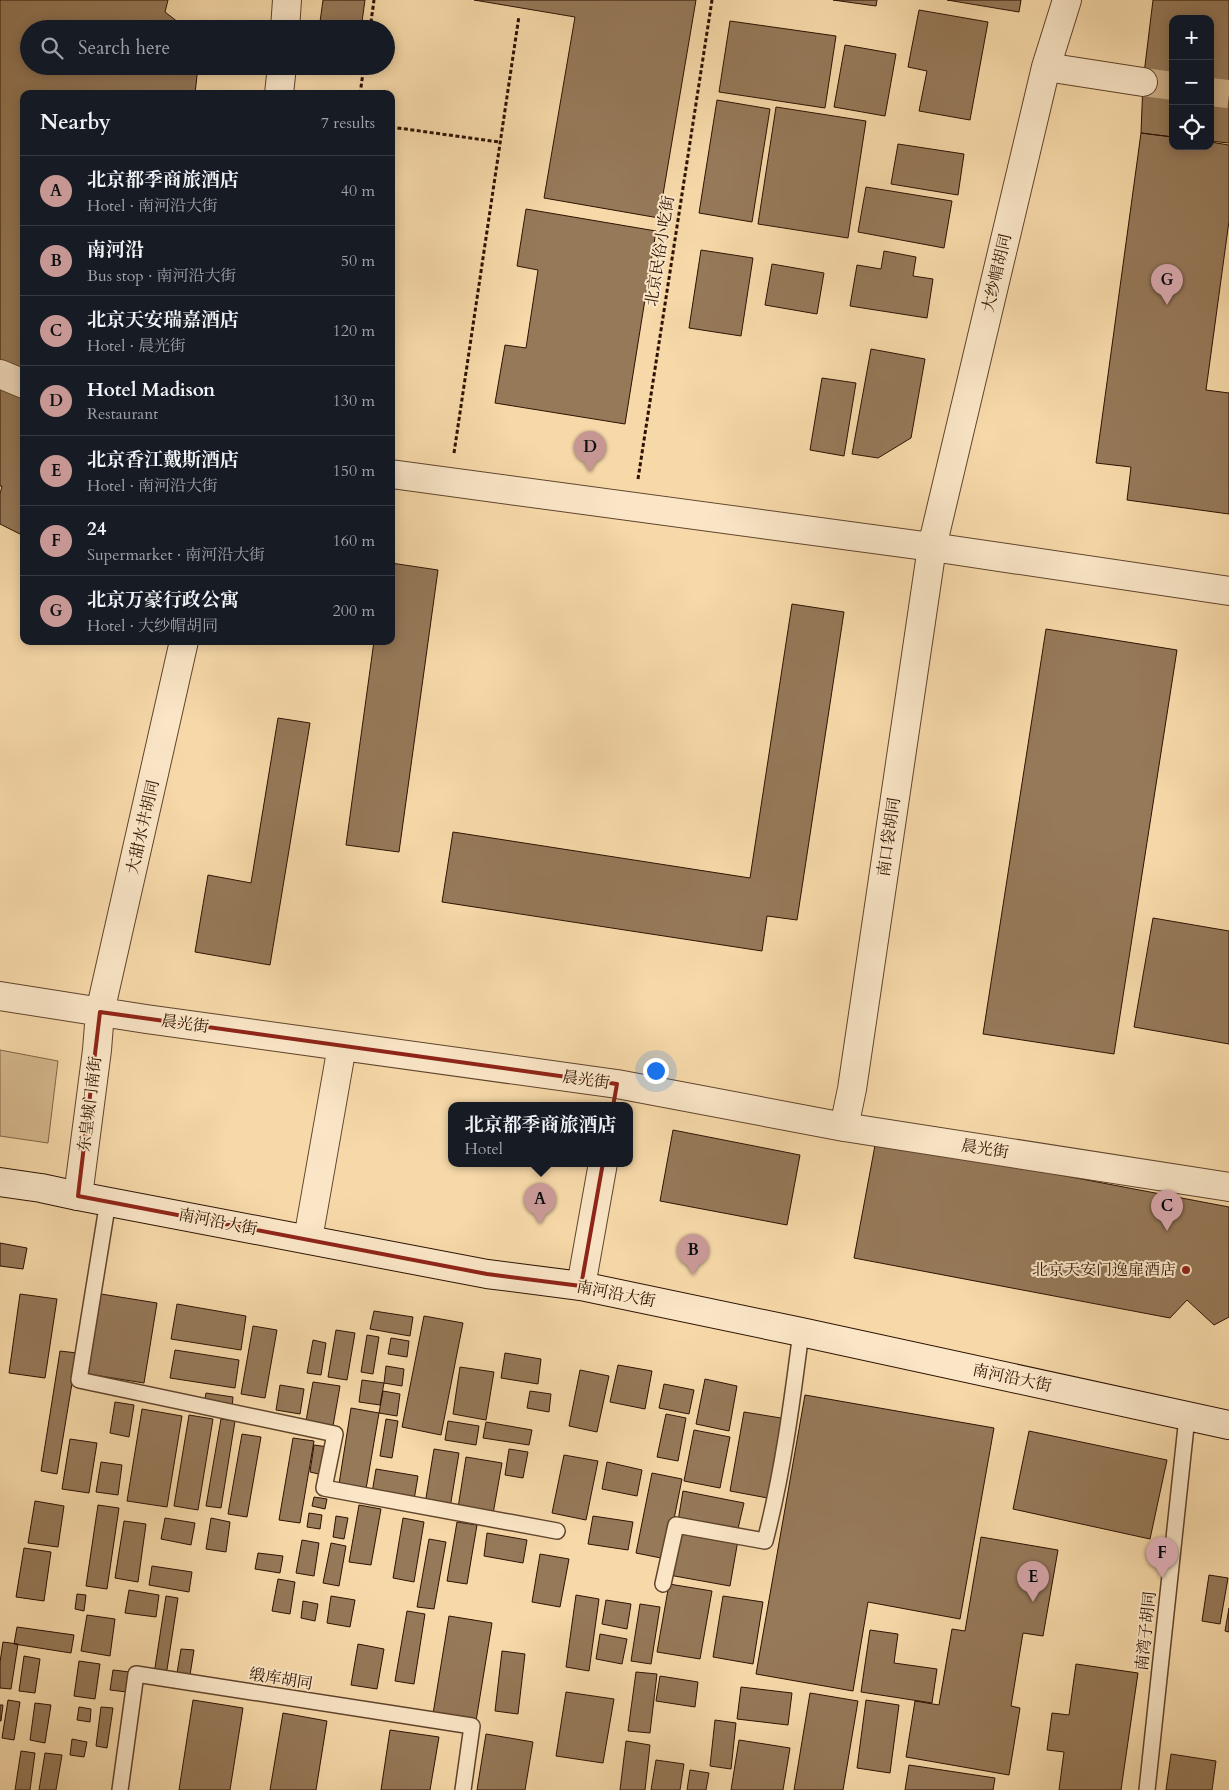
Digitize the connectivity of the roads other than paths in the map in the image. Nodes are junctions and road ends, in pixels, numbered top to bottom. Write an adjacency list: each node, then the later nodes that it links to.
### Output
1 (287, 0): 3 (street)
2 (1067, 0): 4 (street, 大纱帽胡同)
3 (285, 20)
4 (1046, 67): 6 (street); 11 (street, 大纱帽胡同)
5 (281, 75): 7 (street)
6 (1143, 82)
7 (280, 90)
8 (0, 374): 9 (street)
9 (20, 382)
10 (395, 475): 11 (street)
11 (932, 547): 12 (street); 18 (street, 南口袋胡同)
12 (1229, 591)
13 (183, 645): 15 (street, 大甜水井胡同)
14 (0, 996): 15 (street, 晨光街)
15 (100, 1012): 16 (street, 晨光街); 22 (street, 东皇城门南街)
16 (342, 1046): 17 (street, 晨光街); 24 (street)
17 (615, 1095): 18 (street, 晨光街)
18 (844, 1127): 21 (street, 晨光街)
19 (602, 1167): 25 (street)
20 (0, 1182): 22 (street, 南河沿大街)
21 (1229, 1187)
22 (78, 1196): 23 (street, 南河沿大街)
23 (108, 1201): 24 (street, 南河沿大街); 29 (lane)
24 (308, 1238): 25 (street, 南河沿大街)
25 (580, 1286): 26 (street, 南河沿大街)
26 (801, 1332): 27 (street, 南河沿大街); 30 (lane)
27 (1187, 1417): 28 (street, 南河沿大街); 33 (lane, 南湾子胡同)
28 (1229, 1425)
29 (557, 1532)
30 (663, 1584)
31 (120, 1790): 32 (lane, 缎库胡同)
32 (463, 1790)
33 (1147, 1790)

